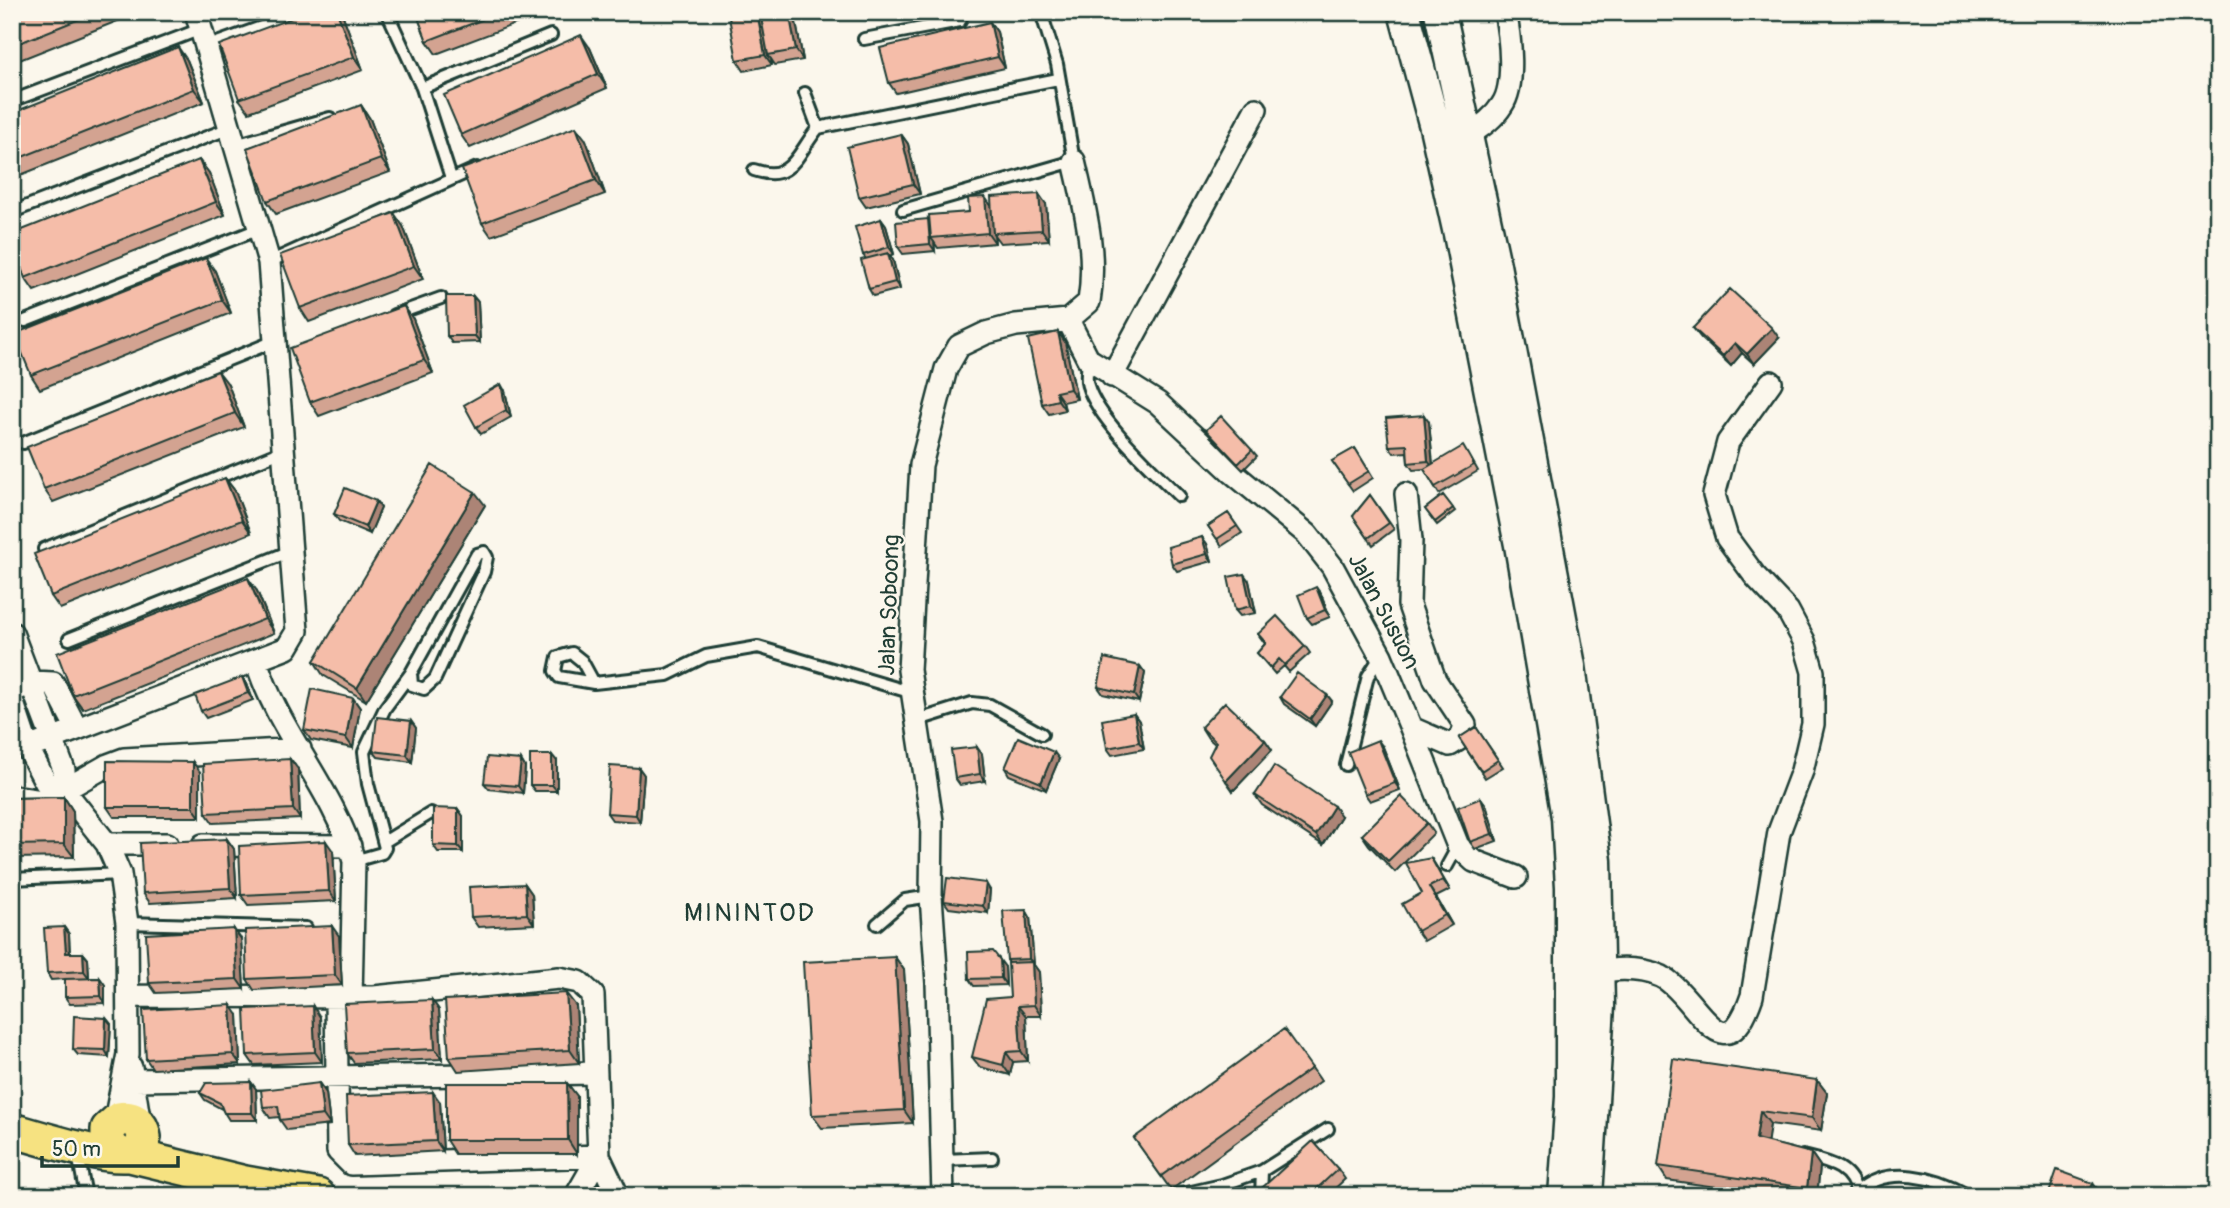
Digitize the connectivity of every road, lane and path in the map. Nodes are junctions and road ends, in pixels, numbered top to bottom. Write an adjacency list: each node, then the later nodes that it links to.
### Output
1 (303, 12): 8 (lane)
2 (387, 12): 12 (lane)
3 (963, 12): 10 (lane)
4 (1041, 12): 11 (lane)
5 (1404, 12): 98 (main road)
6 (1440, 12): 18 (main road)
7 (1505, 12): 18 (street)
8 (201, 29): 14 (lane); 19 (street)
9 (551, 35): 12 (lane)
10 (864, 39)
11 (1058, 79): 17 (lane); 21 (lane)
12 (422, 88): 23 (lane)
13 (805, 93): 17 (lane)
14 (12, 101)
15 (1256, 109): 34 (street)
16 (340, 115): 19 (lane)
17 (818, 128): 22 (lane)
18 (1469, 135): 74 (main road)
19 (232, 136): 25 (lane); 26 (street)
20 (490, 162): 23 (lane)
21 (1074, 162): 24 (lane); 29 (street)
22 (754, 170)
23 (452, 178): 27 (lane)
24 (903, 210)
25 (12, 212)
26 (259, 229): 27 (street); 30 (lane)
27 (269, 262): 32 (street)
28 (440, 298): 31 (lane)
29 (1068, 320): 33 (street, Jalan Susuon); 50 (street, Jalan Soboong)
30 (25, 321)
31 (379, 321)
32 (280, 350): 36 (lane); 37 (street)
33 (1088, 359): 34 (street, Jalan Susuon); 39 (lane)
34 (1112, 376): 44 (street, Jalan Susuon)
35 (1771, 382): 74 (street)
36 (23, 443)
37 (283, 451): 40 (lane); 41 (street)
38 (1406, 494): 53 (street, Jalan Susuon)
39 (1179, 496)
40 (44, 550)
41 (291, 551): 43 (lane); 45 (street)
42 (13, 638): 47 (street)
43 (69, 639)
44 (1381, 656): 53 (street, Jalan Susuon); 58 (lane)
45 (256, 660): 54 (street); 57 (street)
46 (411, 673): 46 (lane); 62 (lane)
47 (33, 682): 49 (street); 54 (street); 59 (street)
48 (594, 683): 50 (lane)
49 (12, 692)
50 (913, 693): 52 (street, Jalan Soboong)
51 (12, 700): 56 (street)
52 (918, 720): 55 (lane); 70 (street, Jalan Soboong)
53 (1411, 728): 64 (street)
54 (77, 729): 56 (street)
55 (1042, 734)
56 (29, 748): 59 (street)
57 (300, 750): 59 (street); 65 (street)
58 (1346, 765)
59 (64, 790): 60 (lane); 63 (street)
60 (12, 791)
61 (431, 813): 62 (lane)
62 (384, 842): 65 (lane)
63 (107, 844): 65 (street); 67 (street)
64 (1458, 846): 66 (lane); 68 (street)
65 (352, 853): 76 (street)
66 (1447, 866)
67 (120, 874): 69 (lane); 71 (street)
68 (1516, 877)
69 (12, 879)
70 (931, 896): 72 (lane); 88 (street, Jalan Soboong)
71 (127, 923): 73 (lane); 75 (street)
72 (877, 924)
73 (313, 928)
74 (1599, 973): 99 (main road)
75 (128, 996): 76 (street); 77 (street)
76 (343, 998): 78 (street); 79 (street)
77 (128, 1054): 80 (street); 83 (street)
78 (594, 1073): 79 (street); 86 (street)
79 (337, 1079): 80 (street); 86 (street)
80 (135, 1080): 83 (street)
81 (1328, 1129): 89 (lane)
82 (13, 1131): 83 (main road); 84 (main road)
83 (126, 1135): 84 (main road); 93 (main road)
84 (76, 1148): 92 (lane)
85 (1793, 1154): 90 (lane)
86 (599, 1156): 94 (street); 95 (street)
87 (992, 1158): 88 (lane)
88 (943, 1160): 96 (street, Jalan Soboong)
89 (1262, 1171): 91 (lane); 97 (lane)
90 (1857, 1194): 100 (lane)
91 (1178, 1195)
92 (86, 1196)
93 (318, 1196)
94 (576, 1196)
95 (618, 1196)
96 (943, 1196)
97 (1261, 1196)
98 (1564, 1196)
99 (1587, 1196)
100 (1969, 1196)

